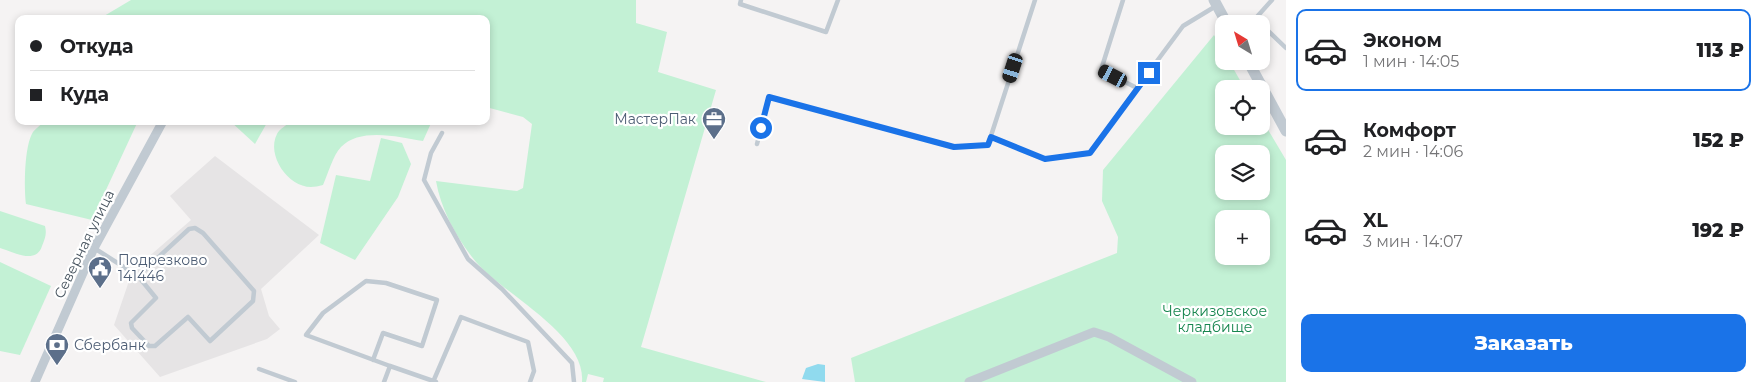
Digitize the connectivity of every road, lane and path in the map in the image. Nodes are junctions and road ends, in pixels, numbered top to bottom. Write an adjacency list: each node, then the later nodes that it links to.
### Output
1 (741, 0): 2 (lane)
2 (838, 0)
3 (1035, 0): 16 (lane)
4 (1123, 0): 12 (lane)
5 (1272, 0): 8 (lane)
6 (1216, 2): 7 (street); 12 (lane)
7 (1222, 15)
8 (1259, 15)
9 (1270, 33): 10 (lane)
10 (1286, 48)
11 (1253, 70): 14 (street)
12 (1138, 88): 16 (lane)
13 (161, 125): 18 (street, Северная улица)
14 (1286, 131)
15 (442, 133): 28 (lane)
16 (991, 137): 17 (lane)
17 (757, 144)
18 (94, 248): 19 (lane); 23 (street, Северная улица)
19 (138, 276): 19 (lane)
20 (373, 360): 20 (lane); 21 (lane)
21 (390, 366): 25 (lane); 26 (lane)
22 (259, 369): 24 (lane)
23 (35, 382)
24 (295, 382)
25 (384, 382)
26 (434, 382): 27 (lane)
27 (530, 382)
28 (574, 382)
29 (969, 382): 30 (street)
30 (1192, 382)

